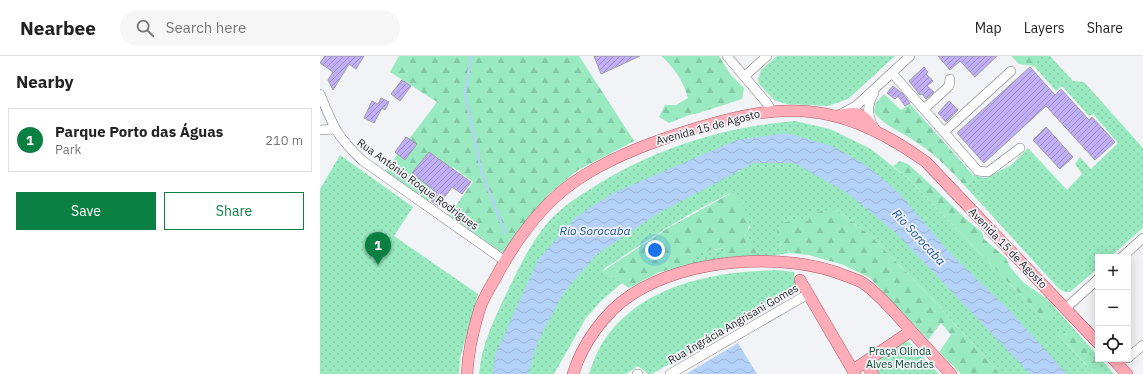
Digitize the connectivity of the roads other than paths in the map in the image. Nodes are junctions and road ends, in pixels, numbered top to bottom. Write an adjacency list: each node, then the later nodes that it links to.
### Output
1 (727, 56): 6 (street)
2 (767, 56): 6 (street)
3 (910, 56): 5 (street)
4 (1011, 71): 18 (street)
5 (892, 73): 8 (street); 11 (street)
6 (745, 76): 12 (street)
7 (950, 80): 11 (street)
8 (877, 87): 10 (street); 13 (street)
9 (320, 94): 15 (street, Rua Antônio Roque Rodrigues)
10 (868, 104): 14 (street); 17 (street)
11 (924, 109): 18 (street)
12 (771, 110): 13 (main road, Avenida 15 de Agosto); 22 (main road, Avenida 15 de Agosto)
13 (847, 114): 14 (main road, Avenida 15 de Agosto)
14 (863, 122): 17 (main road, Avenida 15 de Agosto)
15 (334, 129): 16 (street); 22 (street, Rua Antônio Roque Rodrigues)
16 (320, 130)
17 (876, 131): 26 (main road, Avenida 15 de Agosto)
18 (944, 132): 19 (street)
19 (1020, 148)
20 (1143, 238): 21 (street)
21 (1125, 254)
22 (505, 261): 34 (main road, Avenida 15 de Agosto)
23 (800, 280): 25 (main road)
24 (1095, 282): 26 (street)
25 (808, 294): 33 (main road); 36 (street, Rua Ingrácia Angrisani Gomes)
26 (1066, 308): 28 (main road, Avenida 15 de Agosto)
27 (911, 331): 32 (main road); 35 (main road); 38 (main road)
28 (1095, 340)
29 (1143, 345): 30 (street)
30 (1131, 354)
31 (1123, 362): 39 (main road)
32 (865, 363): 33 (main road); 37 (main road)
33 (852, 373)
34 (467, 374)
35 (573, 374)
36 (670, 374)
37 (873, 374)
38 (951, 374)
39 (1127, 374)

